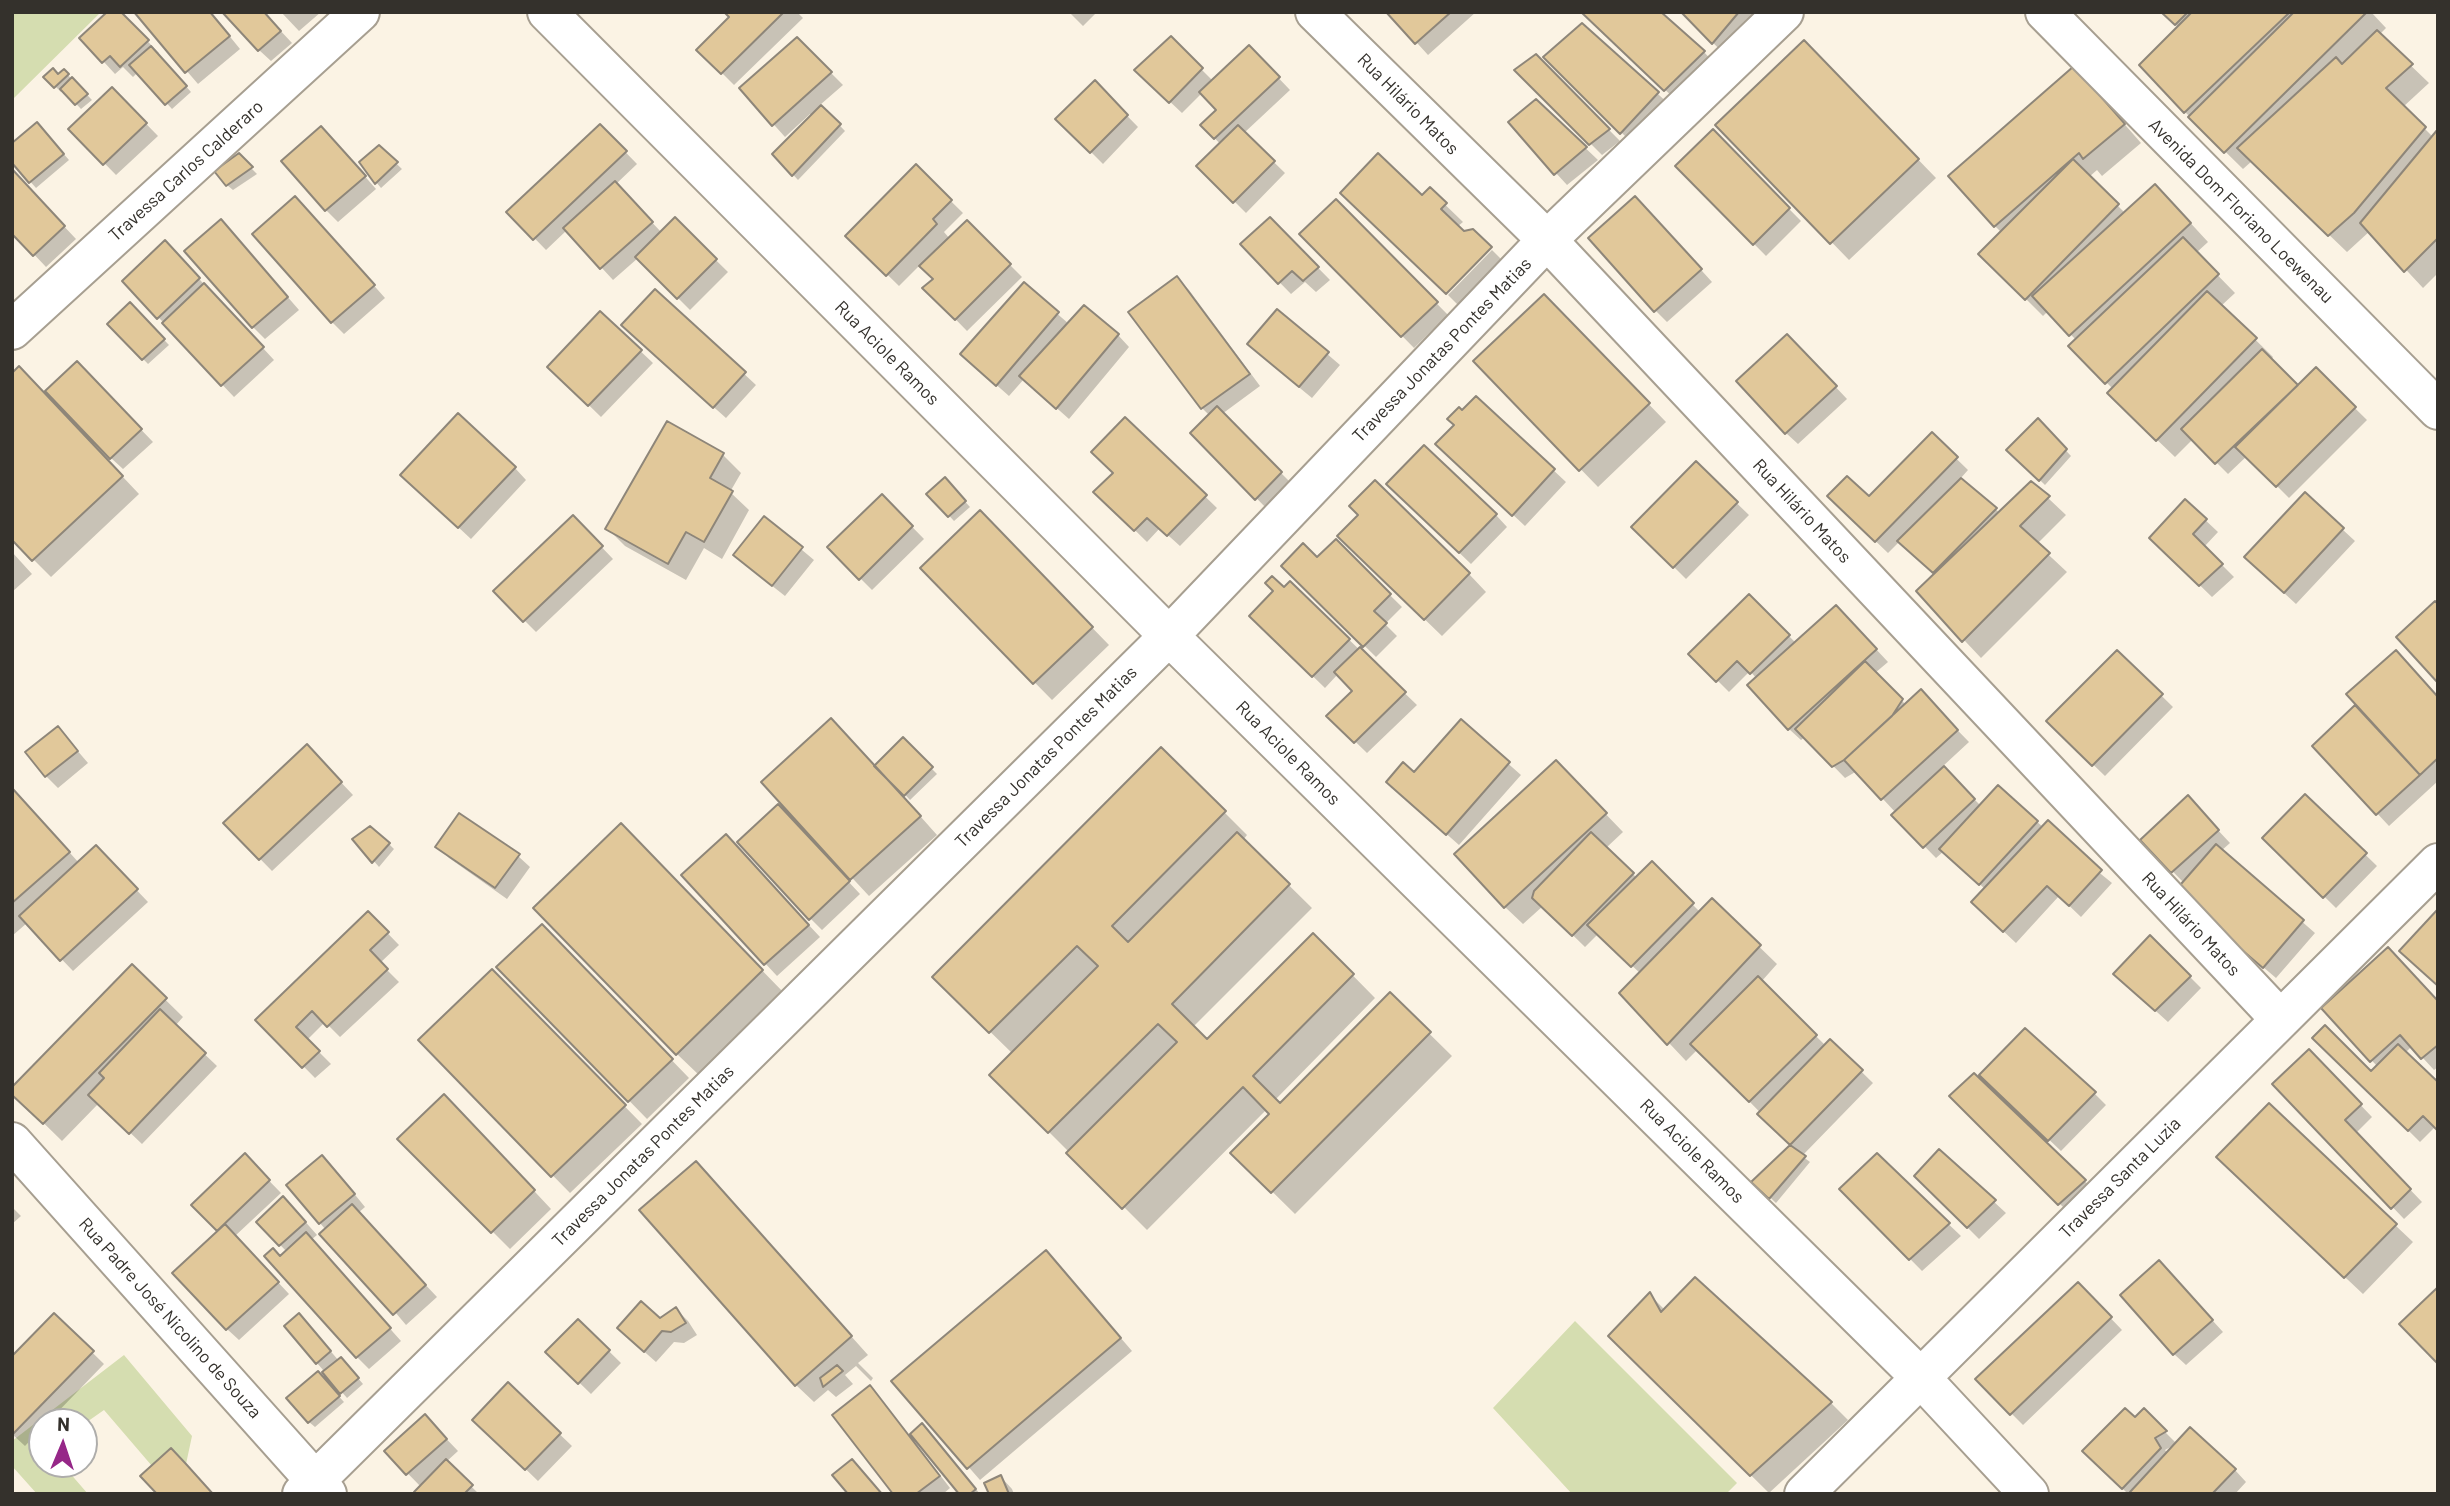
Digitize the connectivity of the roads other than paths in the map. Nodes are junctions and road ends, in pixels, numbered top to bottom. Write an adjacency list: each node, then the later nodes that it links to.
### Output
1 (360, 12): 7 (street, Travessa Carlos Calderaro)
2 (547, 12): 9 (street, Rua Aciole Ramos)
3 (1315, 12): 6 (street, Rua Hilário Matos)
4 (1784, 12): 6 (street, Travessa Jonatas Pontes Matias)
5 (2045, 12): 8 (street, Avenida Dom Floriano Loewenau)
6 (1547, 240): 9 (street, Travessa Jonatas Pontes Matias); 11 (street, Rua Hilário Matos)
7 (12, 330)
8 (2438, 410)
9 (1169, 636): 13 (street, Rua Aciole Ramos); 14 (street, Travessa Jonatas Pontes Matias)
10 (2438, 863): 11 (street, Travessa Santa Luzia)
11 (2280, 1019): 13 (street, Travessa Santa Luzia)
12 (12, 1142): 14 (street, Rua Padre José Nicolino de Souza)
13 (1920, 1377): 15 (street, Travessa Santa Luzia); 16 (street, Rua Aciole Ramos)
14 (314, 1489)
15 (1804, 1494)
16 (2029, 1494)

